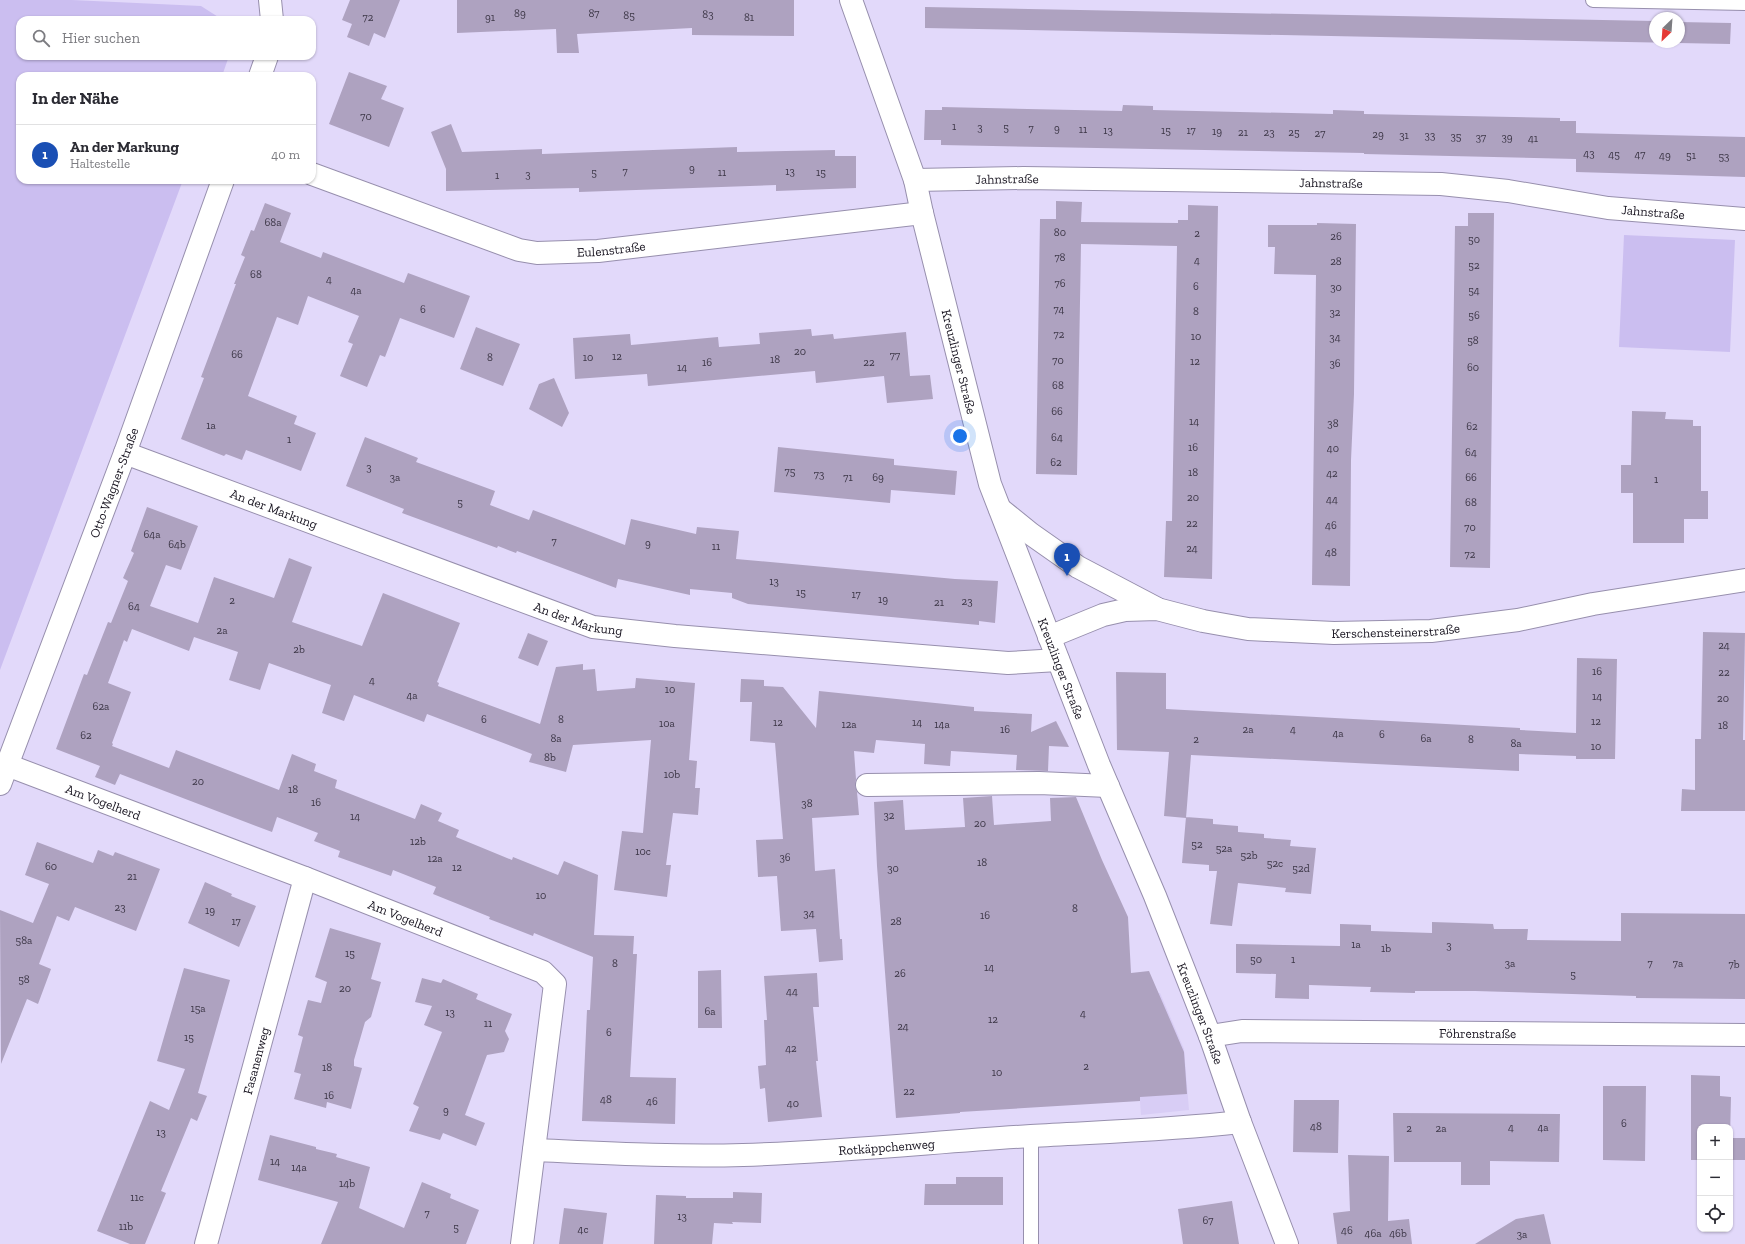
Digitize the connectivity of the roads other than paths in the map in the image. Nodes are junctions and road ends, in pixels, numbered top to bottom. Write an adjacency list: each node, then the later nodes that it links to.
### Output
1 (270, 0): 5 (street)
2 (851, 0): 9 (street, Kreuzlinger Straße)
3 (1593, 0): 4 (lane)
4 (1745, 3)
5 (272, 16)
6 (266, 60): 7 (street)
7 (261, 72)
8 (316, 175): 11 (street, Eulenstraße)
9 (915, 180): 11 (street, Kreuzlinger Straße); 12 (street, Jahnstraße)
10 (222, 184): 13 (street, Otto-Wagner-Straße)
11 (922, 212): 14 (street, Kreuzlinger Straße)
12 (1745, 219)
13 (124, 453): 18 (street, An der Markung); 19 (street, Otto-Wagner-Straße)
14 (999, 508): 16 (street); 17 (street, Kreuzlinger Straße)
15 (1745, 580): 16 (street, Kerschensteinerstraße)
16 (1157, 609): 17 (street, Kerschensteinerstraße)
17 (1050, 637): 18 (street, Kreuzlinger Straße)
18 (1058, 660): 21 (street, Kreuzlinger Straße)
19 (4, 774): 22 (street, Am Vogelherd)
20 (867, 785): 21 (street)
21 (1108, 786): 24 (street, Kreuzlinger Straße)
22 (305, 878): 27 (street, Am Vogelherd); 28 (street, Fasanenweg)
23 (1745, 1035): 24 (street, Föhrenstraße)
24 (1210, 1036): 25 (street, Kreuzlinger Straße)
25 (1240, 1122): 26 (street, Rotkäppchenweg); 31 (street, Kreuzlinger Straße)
26 (1031, 1136): 27 (street, Rotkäppchenweg); 30 (lane)
27 (534, 1150): 29 (street, Am Vogelherd)
28 (206, 1244)
29 (522, 1244)
30 (1031, 1244)
31 (1287, 1244)

